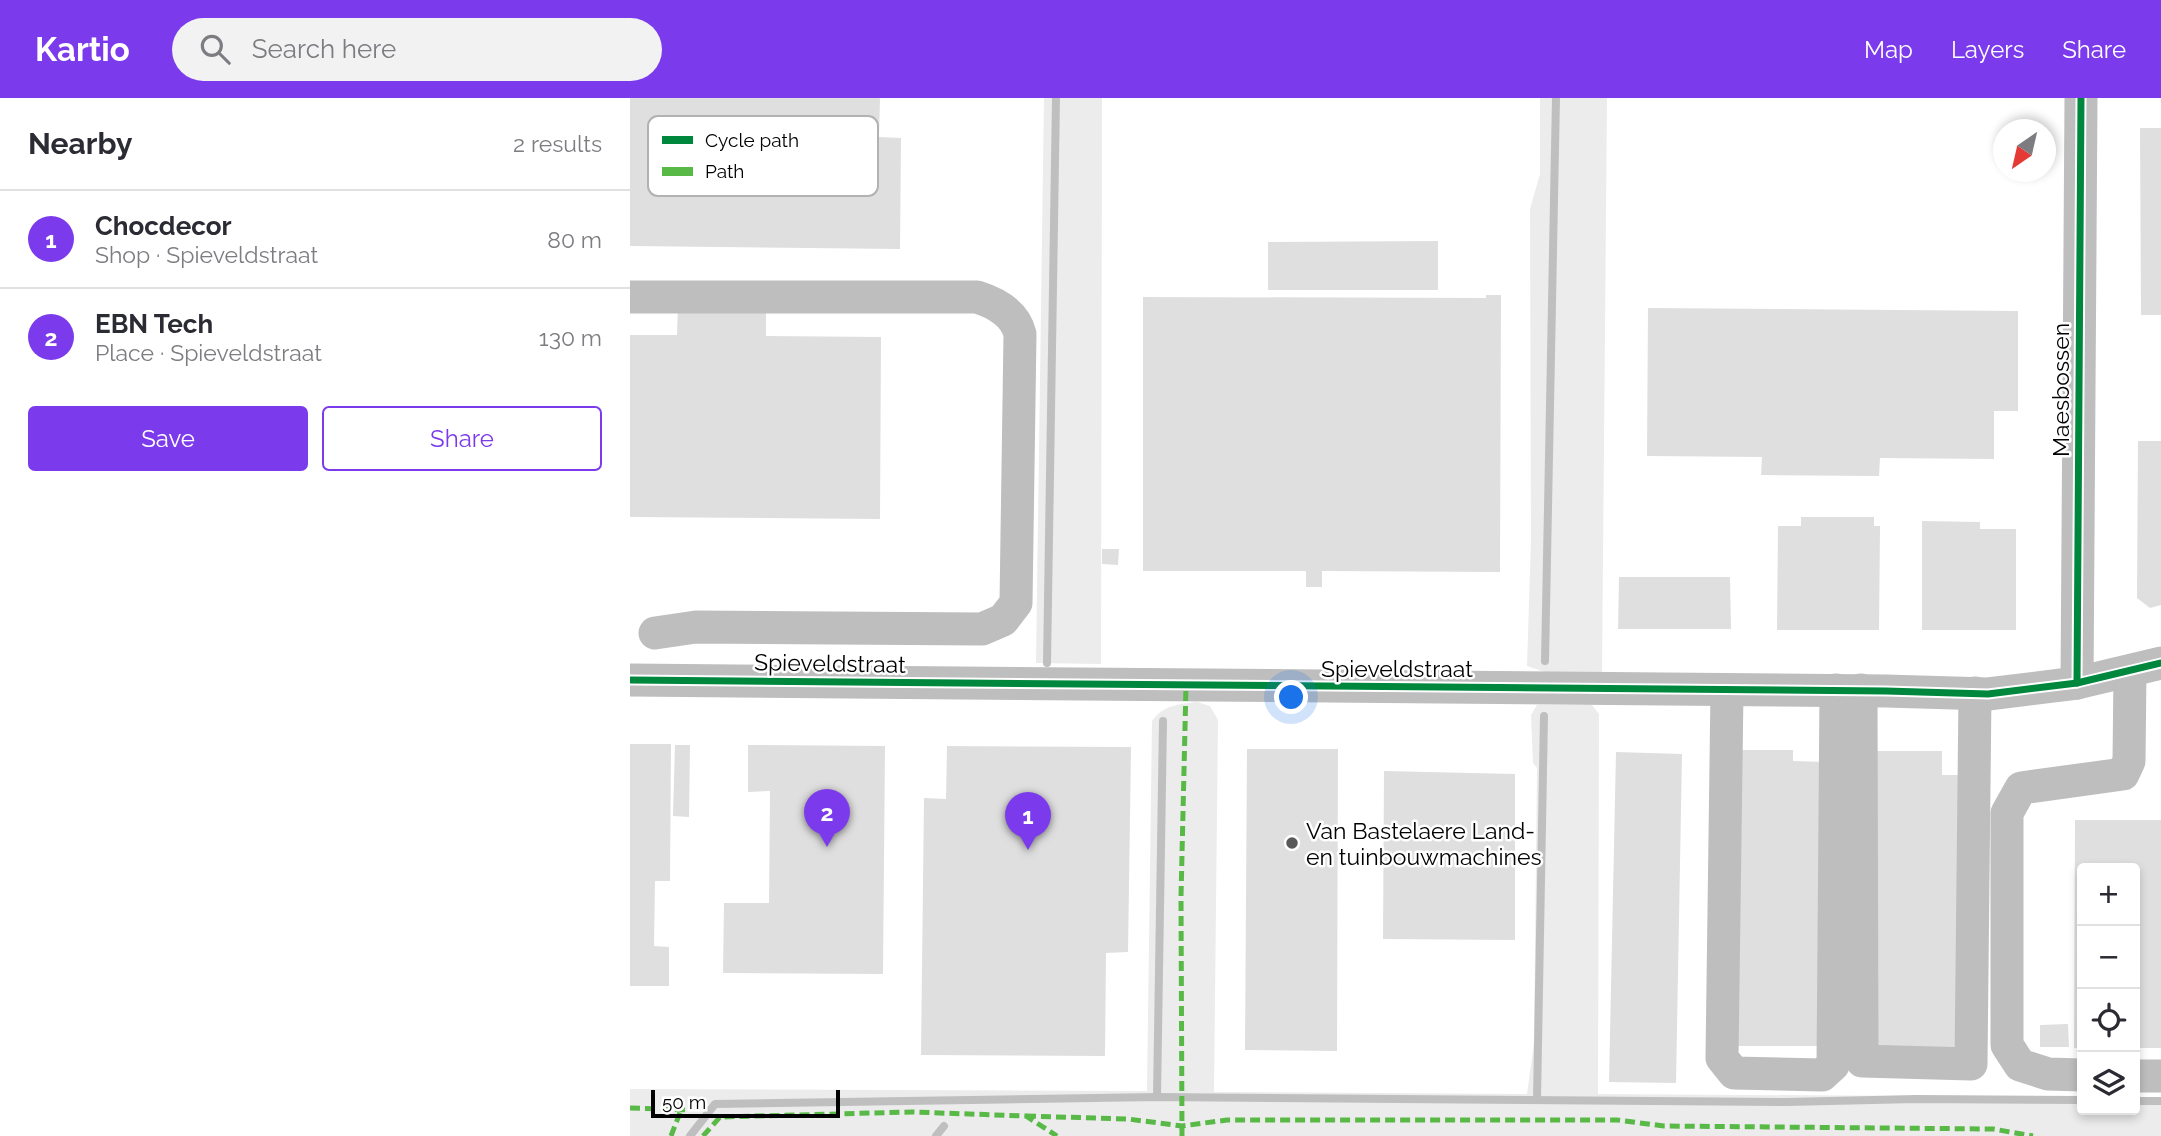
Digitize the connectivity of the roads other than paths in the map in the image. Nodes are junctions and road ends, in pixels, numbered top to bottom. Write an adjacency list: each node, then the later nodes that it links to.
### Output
1 (2081, 98): 6 (street, Maesbossen)
2 (630, 297): 3 (street)
3 (643, 633): 5 (street)
4 (2146, 667): 6 (street, Spieveldstraat); 10 (street)
5 (643, 680): 7 (street, Spieveldstraat)
6 (2077, 683): 9 (street, Spieveldstraat)
7 (1727, 690): 8 (street, Spieveldstraat); 8 (street)
8 (1848, 690): 9 (street, Spieveldstraat); 9 (street)
9 (1975, 693)
10 (2077, 1075)
11 (2140, 1076): 12 (street)
12 (2161, 1076)

